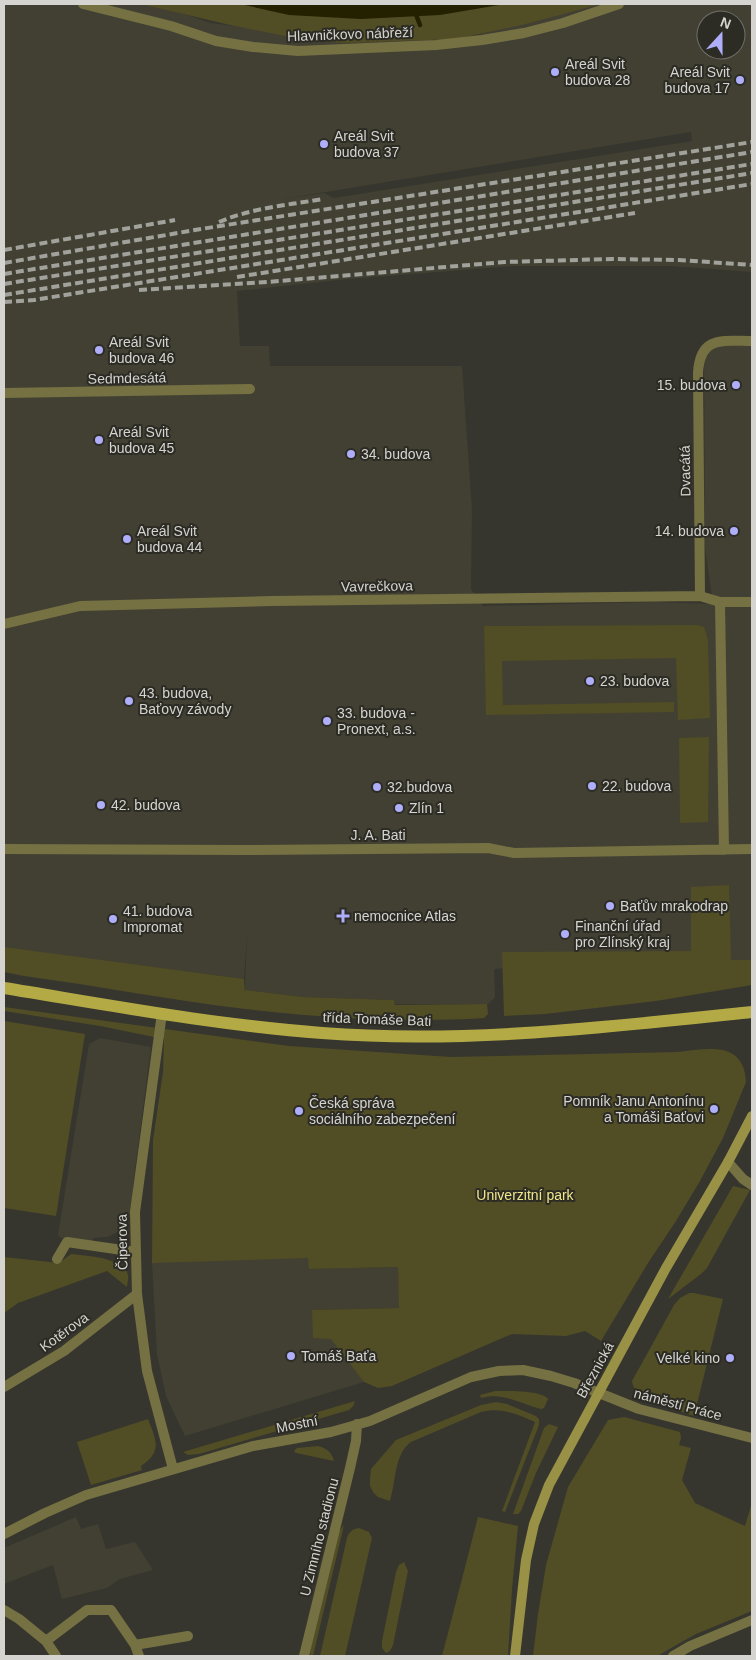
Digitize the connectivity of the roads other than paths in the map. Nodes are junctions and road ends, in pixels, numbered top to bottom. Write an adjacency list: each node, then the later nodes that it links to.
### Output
1 (83, 4): 2 (street, Hlavničkovo nábřeží)
2 (619, 4)
3 (752, 341): 6 (street, Dvacátá)
4 (250, 390): 5 (street, Sedmdesátá)
5 (4, 393)
6 (700, 596): 7 (street, Vavrečkova); 9 (street, Vavrečkova)
7 (720, 602): 8 (street, Vavrečkova); 12 (street)
8 (752, 602)
9 (4, 624)
10 (4, 849): 12 (street, J. A. Bati)
11 (752, 849): 12 (street, J. A. Bati)
12 (724, 850)
13 (4, 988): 15 (main road, třída Tomáše Bati)
14 (752, 1012): 15 (main road, třída Tomáše Bati)
15 (162, 1013): 19 (street, Čiperova)
16 (752, 1116): 17 (main road, Březnická)
17 (728, 1162): 18 (street); 23 (main road, Březnická)
18 (752, 1185)
19 (136, 1252): 20 (street); 21 (street, Čiperova)
20 (57, 1259)
21 (137, 1294): 22 (street, Kotěrova); 26 (street, Čiperova)
22 (4, 1387)
23 (598, 1392): 24 (street, Mostní); 25 (street, náměstí Práce); 36 (main road, Březnická)
24 (357, 1424): 26 (street, Mostní); 35 (street, U Zimního stadionu)
25 (752, 1438)
26 (173, 1469): 27 (street, Mostní)
27 (4, 1534)
28 (4, 1610): 31 (street)
29 (752, 1620): 37 (street)
30 (188, 1636): 32 (street)
31 (46, 1641): 32 (street); 33 (street)
32 (135, 1645): 34 (street)
33 (56, 1656)
34 (139, 1656)
35 (304, 1656)
36 (515, 1656)
37 (673, 1656)

